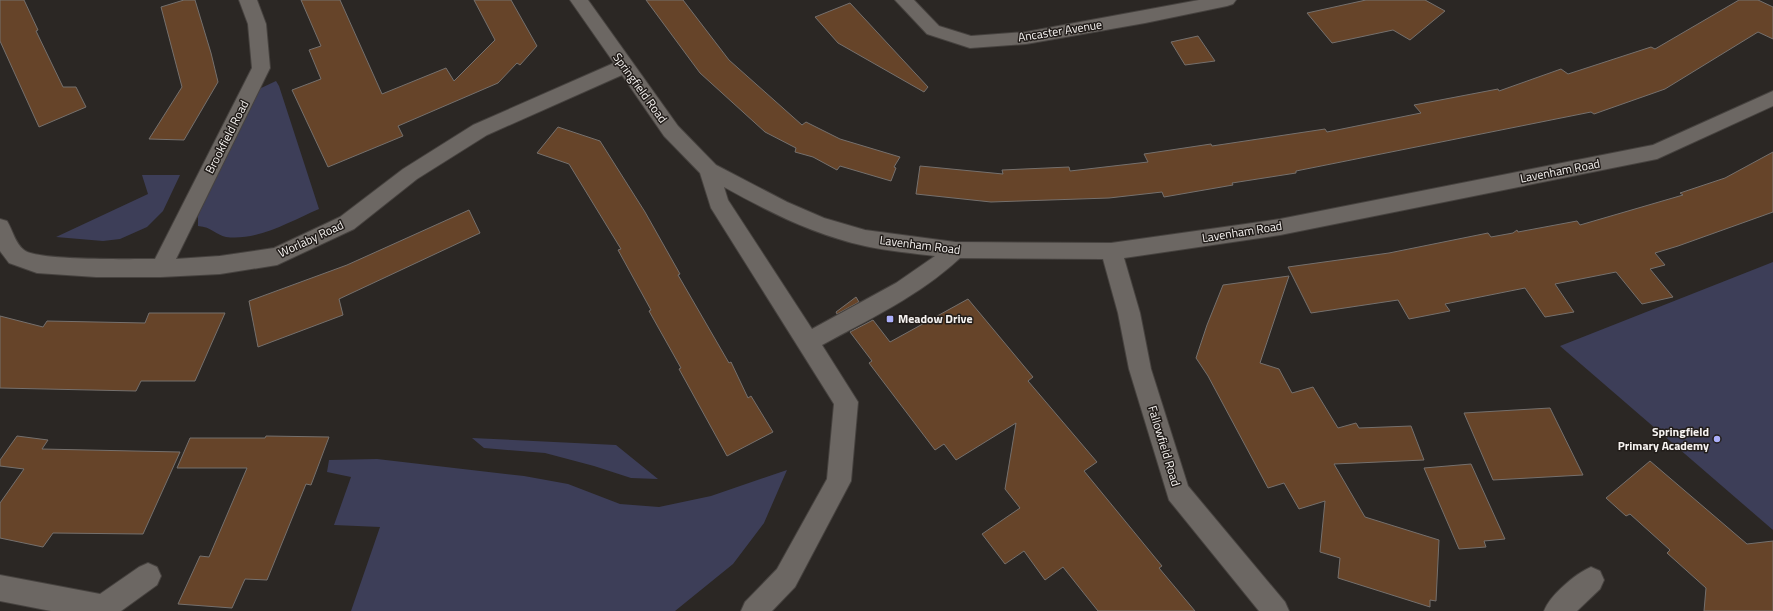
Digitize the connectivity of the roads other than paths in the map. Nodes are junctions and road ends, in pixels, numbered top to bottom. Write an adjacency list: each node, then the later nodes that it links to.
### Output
1 (248, 0): 11 (street, Brookfield Road)
2 (579, 0): 5 (street, Springfield Road)
3 (904, 0): 4 (street, Ancaster Avenue)
4 (1227, 0)
5 (624, 66): 7 (street, Springfield Road); 11 (street, Worlaby Road)
6 (1773, 98): 10 (street, Lavenham Road)
7 (709, 170): 9 (street, Lavenham Road); 12 (street)
8 (0, 227): 11 (street, Worlaby Road)
9 (955, 250): 10 (street, Lavenham Road); 12 (street)
10 (1111, 251): 18 (street, Fallowfield Road)
11 (161, 268)
12 (808, 342): 17 (street)
13 (148, 576): 16 (street)
14 (1591, 580): 19 (street)
15 (0, 588): 16 (street)
16 (103, 610)
17 (754, 611)
18 (1276, 611)
19 (1557, 611)

